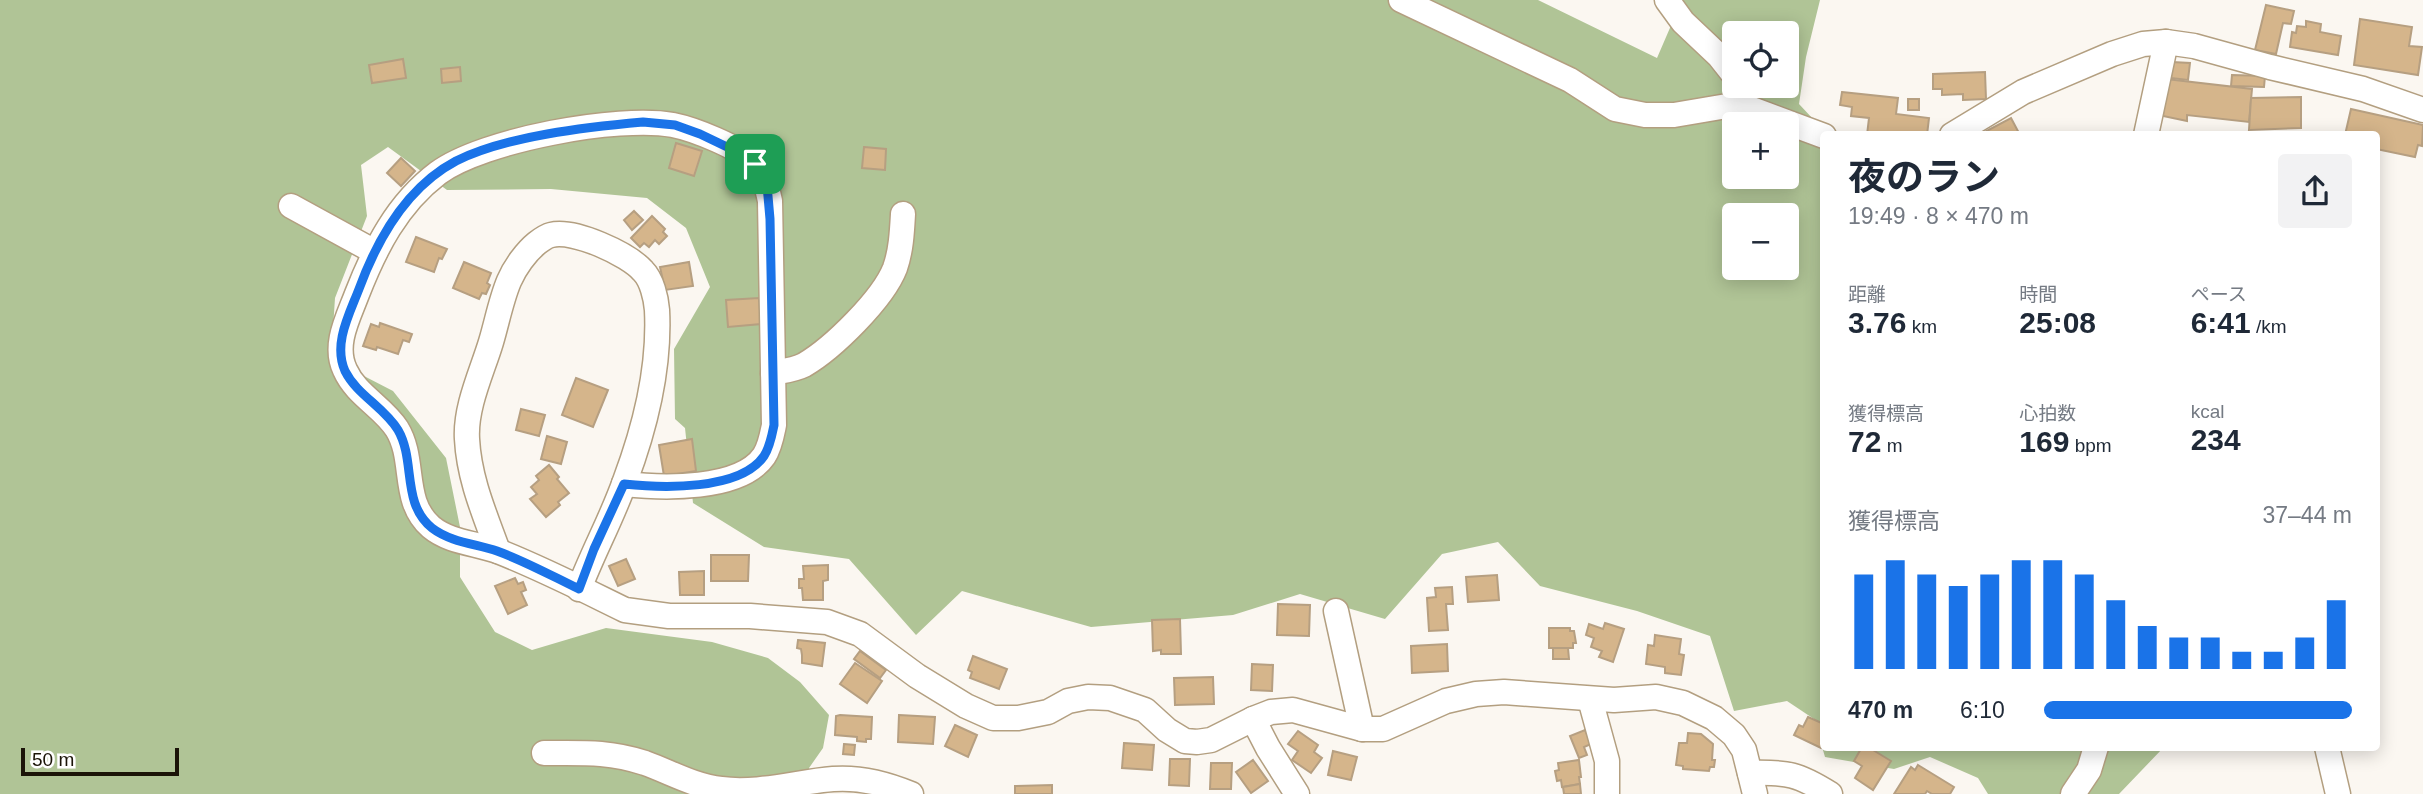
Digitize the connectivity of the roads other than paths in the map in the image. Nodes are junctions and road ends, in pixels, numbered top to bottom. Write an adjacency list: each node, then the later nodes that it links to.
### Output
1 (1401, 0): 7 (street)
2 (1667, 0): 4 (street)
3 (2166, 42): 6 (street); 9 (street); 10 (street)
4 (1722, 61)
5 (1751, 98): 7 (street)
6 (2423, 110)
7 (1761, 112)
8 (1799, 126): 11 (street)
9 (1959, 131)
10 (2147, 131)
11 (1820, 134)
12 (291, 206): 14 (street)
13 (903, 214): 15 (street)
14 (375, 252): 15 (street); 17 (street)
15 (773, 373): 16 (street)
16 (624, 484): 17 (street); 18 (street)
17 (498, 551): 18 (street)
18 (579, 589): 21 (street)
19 (1336, 611): 22 (street)
20 (1590, 699): 22 (street); 26 (street); 29 (street)
21 (1253, 719): 22 (street); 28 (street)
22 (1362, 729)
23 (2095, 751): 31 (street)
24 (2329, 751): 32 (street)
25 (544, 753): 27 (street)
26 (1753, 784): 30 (street)
27 (911, 794)
28 (1297, 794)
29 (1607, 794)
30 (1830, 794)
31 (2073, 794)
32 (2338, 794)

